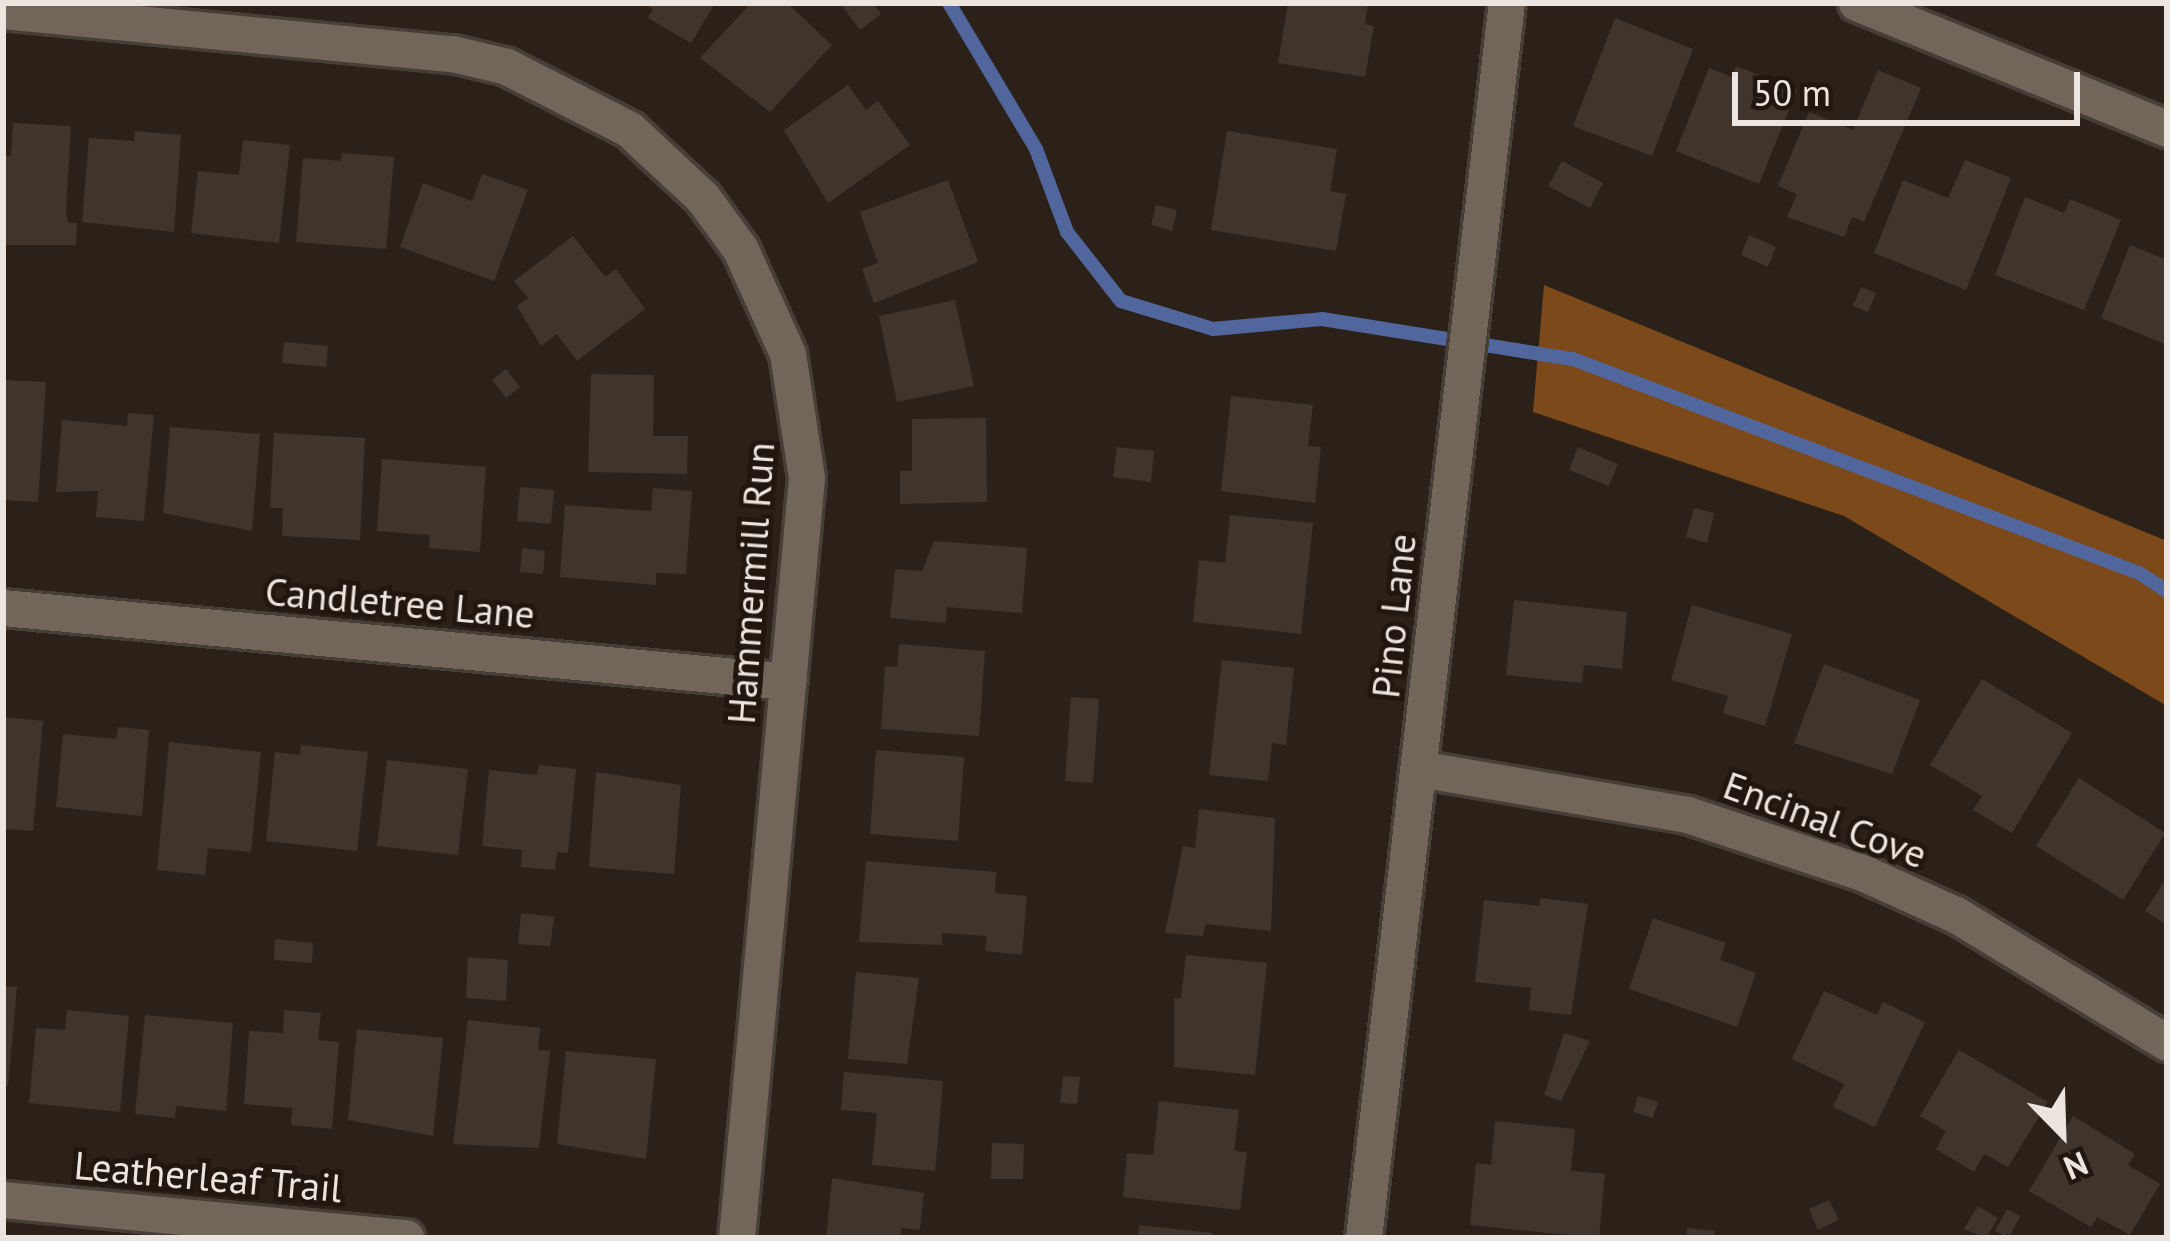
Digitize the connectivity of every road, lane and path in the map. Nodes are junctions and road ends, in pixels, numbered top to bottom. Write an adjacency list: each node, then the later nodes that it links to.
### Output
1 (1507, 3): 7 (street, Pino Lane)
2 (1857, 3): 4 (street)
3 (3, 11): 6 (street, Hammermill Run)
4 (2167, 129)
5 (3, 608): 6 (street, Candletree Lane)
6 (789, 682): 12 (street, Hammermill Run)
7 (1419, 770): 8 (street, Encinal Cove); 13 (street, Pino Lane)
8 (2167, 1043)
9 (3, 1200): 10 (street, Leatherleaf Trail)
10 (171, 1226): 11 (street, Leatherleaf Trail)
11 (406, 1238)
12 (736, 1238)
13 (1364, 1238)

